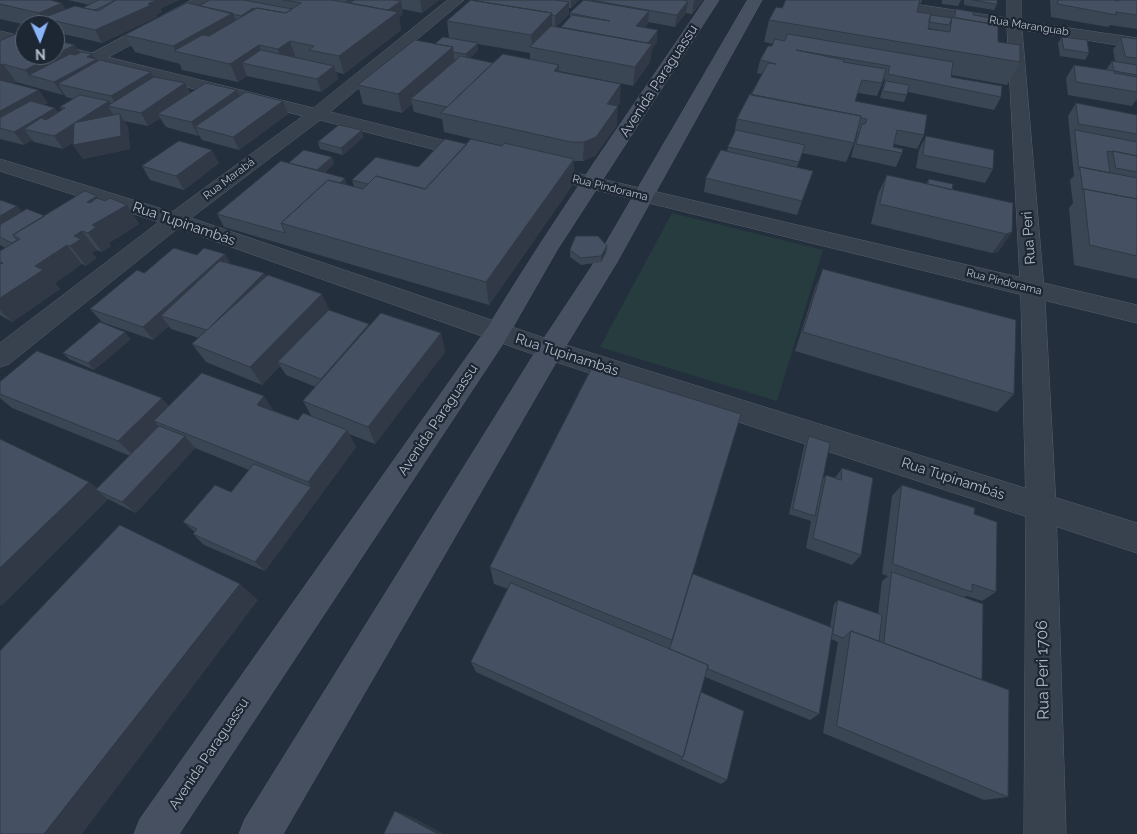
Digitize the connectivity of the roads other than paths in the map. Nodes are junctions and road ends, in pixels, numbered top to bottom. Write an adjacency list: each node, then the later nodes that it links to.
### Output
1 (202, 0): 12 (street)
2 (457, 0): 13 (street, Rua Marabá)
3 (712, 0): 15 (main road, Avenida Paraguassu)
4 (755, 0): 16 (main road)
5 (862, 0): 7 (street, Rua Maranguab)
6 (1014, 0): 7 (street, Rua Peri)
7 (1014, 23): 10 (street, Rua Maranguab); 18 (street, Rua Peri)
8 (0, 36): 9 (street)
9 (15, 40)
10 (1137, 43)
11 (65, 51): 12 (street, Rua Pindorama)
12 (96, 58): 13 (street, Rua Pindorama)
13 (317, 114): 15 (street, Rua Pindorama); 17 (street, Rua Marabá)
14 (0, 165): 17 (street, Rua Tupinambás)
15 (592, 183): 16 (street, Rua Pindorama); 20 (main road, Avenida Paraguassu)
16 (643, 196): 18 (street, Rua Pindorama); 21 (main road)
17 (175, 220): 20 (street, Rua Tupinambás); 22 (street, Rua Marabá)
18 (1033, 290): 19 (street, Rua Pindorama); 23 (street, Rua Peri)
19 (1137, 314)
20 (497, 332): 21 (street, Rua Tupinambás); 25 (main road, Avenida Paraguassu)
21 (550, 350): 23 (street, Rua Tupinambás); 26 (main road)
22 (0, 357)
23 (1041, 507): 24 (street, Rua Tupinambás); 27 (street, Rua Peri 1706)
24 (1137, 538)
25 (155, 834)
26 (260, 834)
27 (1046, 834)

